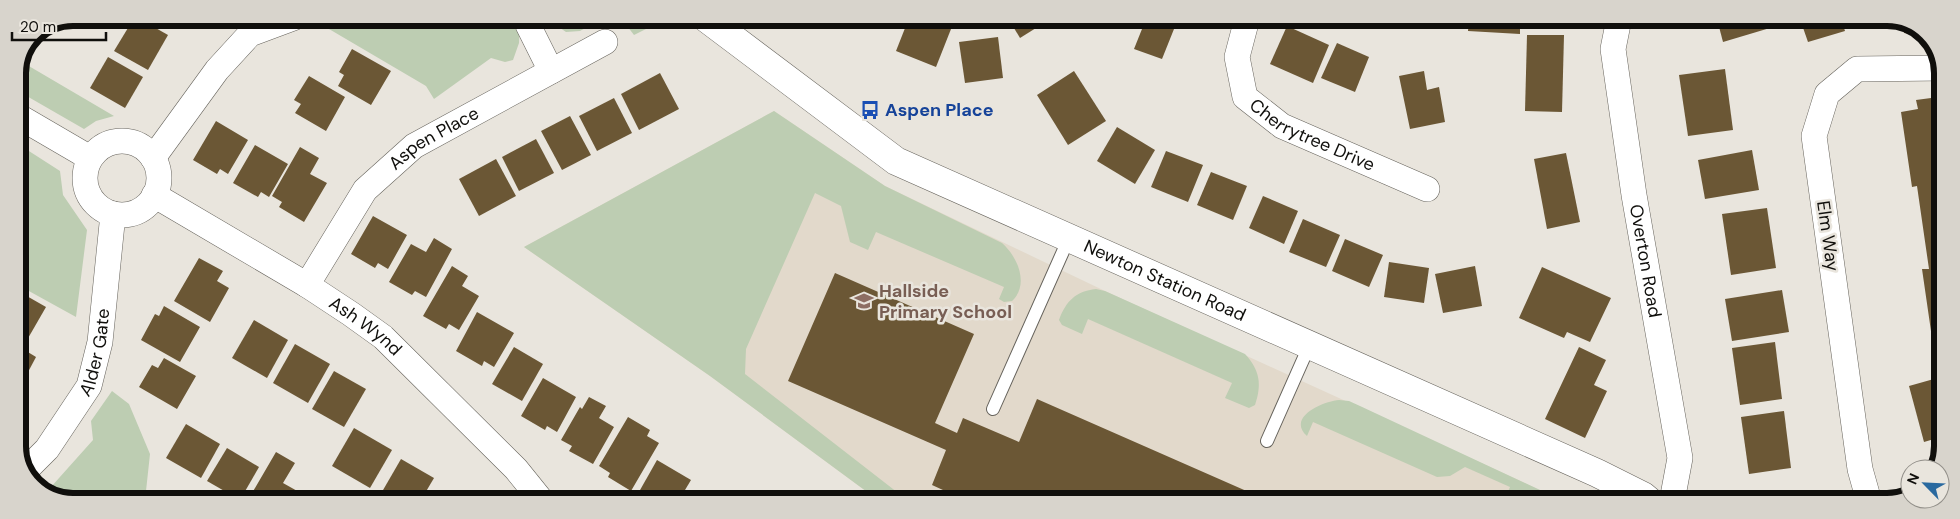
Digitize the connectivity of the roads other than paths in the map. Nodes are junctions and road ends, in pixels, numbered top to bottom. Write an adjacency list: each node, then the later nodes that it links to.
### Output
1 (272, 26): 11 (street)
2 (528, 26): 8 (street)
3 (717, 26): 15 (street, Newton Station Road)
4 (1245, 26): 12 (street, Cherrytree Drive)
5 (1618, 26): 23 (street, Overton Road)
6 (606, 42): 8 (street, Aspen Place)
7 (1934, 68): 24 (street, Elm Way)
8 (551, 71): 16 (street, Aspen Place)
9 (26, 121): 10 (street)
10 (90, 158): 11 (street); 14 (street)
11 (152, 158): 13 (street)
12 (1427, 189)
13 (154, 195): 14 (street); 16 (street, Ash Wynd)
14 (113, 214): 20 (street, Alder Gate)
15 (1069, 238): 17 (street, Newton Station Road); 18 (lane)
16 (307, 285): 21 (street, Ash Wynd)
17 (1310, 344): 19 (lane); 22 (street, Newton Station Road)
18 (993, 409)
19 (1267, 441)
20 (31, 465)
21 (535, 493)
22 (1637, 493)
23 (1673, 493)
24 (1867, 493)

